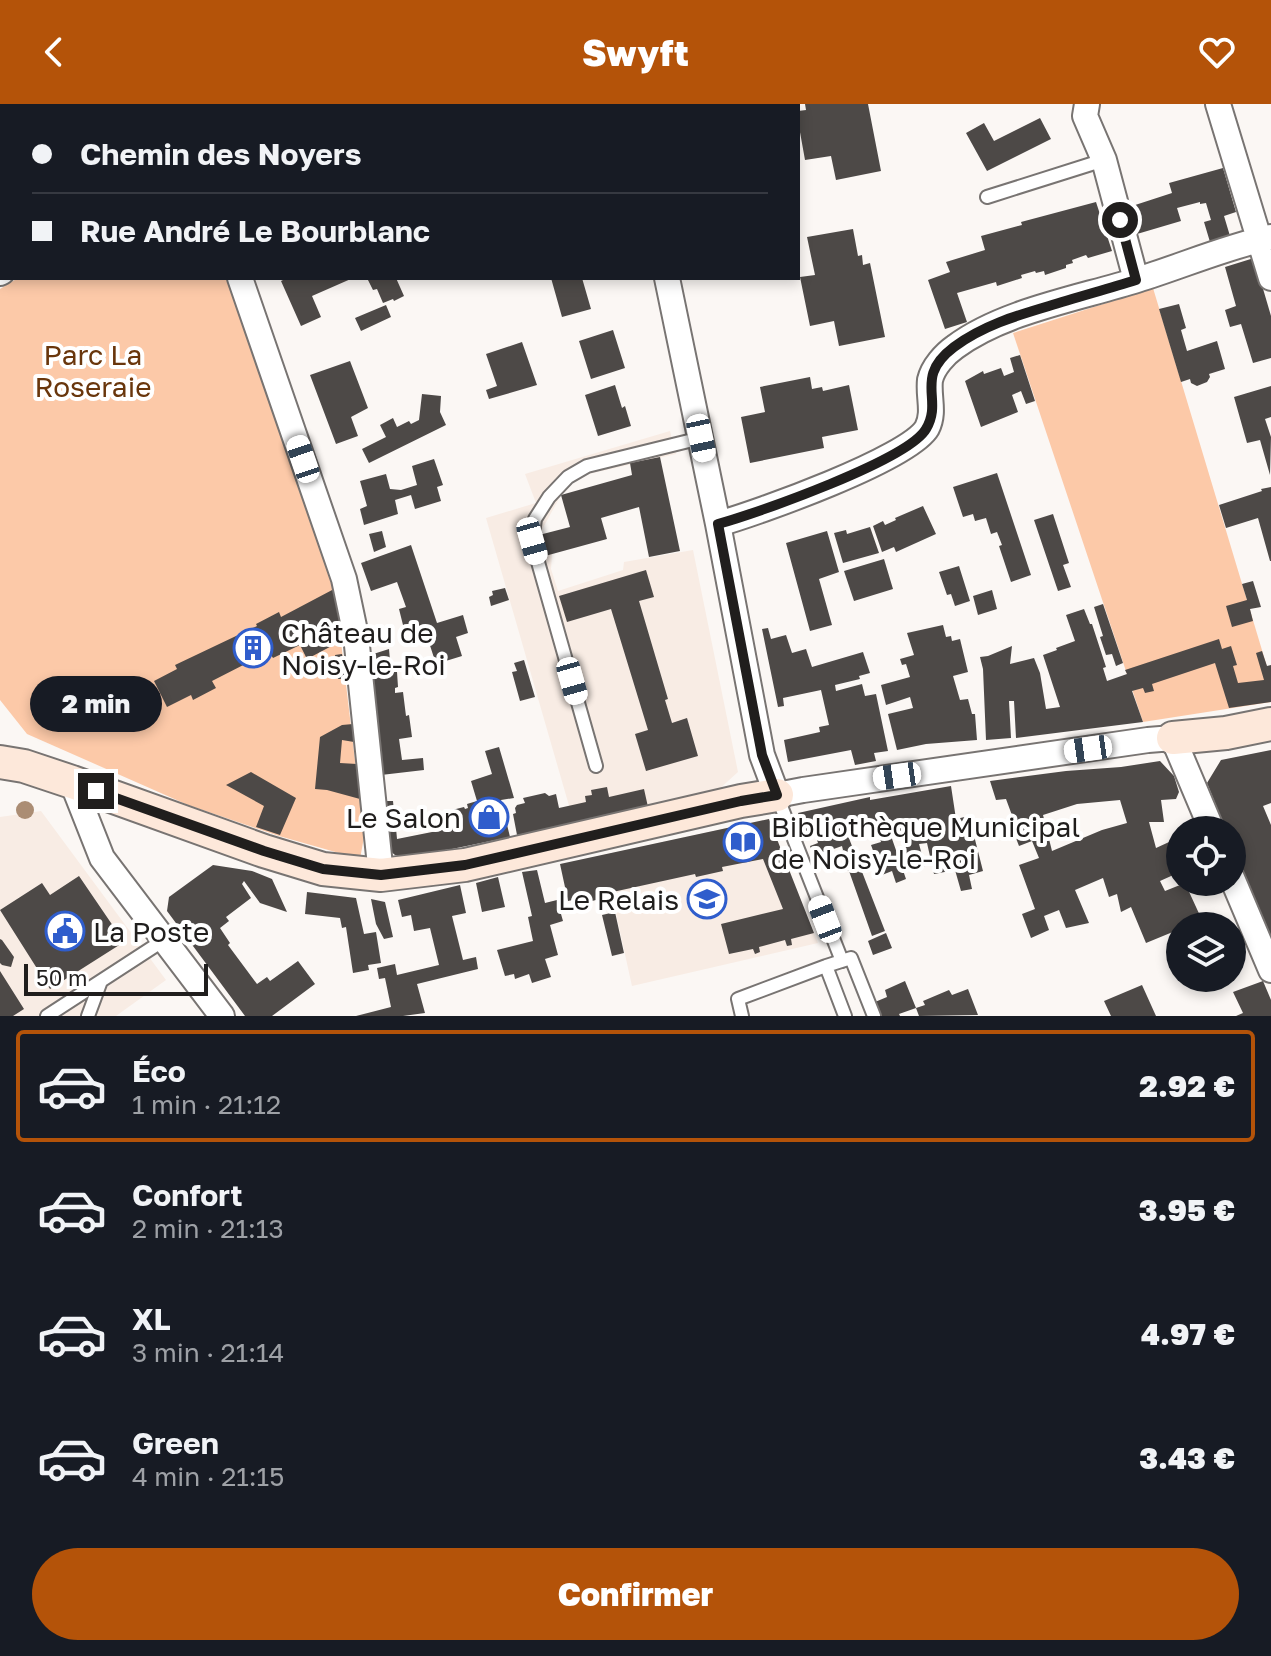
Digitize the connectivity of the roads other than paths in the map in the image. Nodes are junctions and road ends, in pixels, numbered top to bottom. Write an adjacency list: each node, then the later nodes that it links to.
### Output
1 (1087, 104): 3 (street)
2 (1218, 104): 5 (street)
3 (1104, 160): 4 (lane); 9 (street)
4 (987, 197)
5 (1266, 238): 6 (street); 9 (street)
6 (1271, 278)
7 (241, 280): 19 (street)
8 (667, 280): 10 (street)
9 (1136, 280): 11 (street)
10 (701, 438): 11 (street); 15 (lane)
11 (718, 524): 17 (street)
12 (1271, 724): 13 (street)
13 (1173, 738): 17 (street); 18 (street)
14 (0, 762): 16 (street)
15 (596, 766)
16 (72, 782): 19 (street); 21 (street)
17 (777, 795): 19 (street); 22 (lane)
18 (1206, 816)
19 (381, 875)
20 (1240, 896): 24 (street)
21 (164, 940): 25 (lane); 28 (street)
22 (842, 961): 23 (lane); 31 (lane)
23 (826, 966): 29 (lane); 30 (lane)
24 (1271, 970)
25 (101, 981): 26 (lane); 27 (lane)
26 (47, 1016)
27 (88, 1016)
28 (222, 1016)
29 (742, 1016)
30 (845, 1016)
31 (874, 1016)

